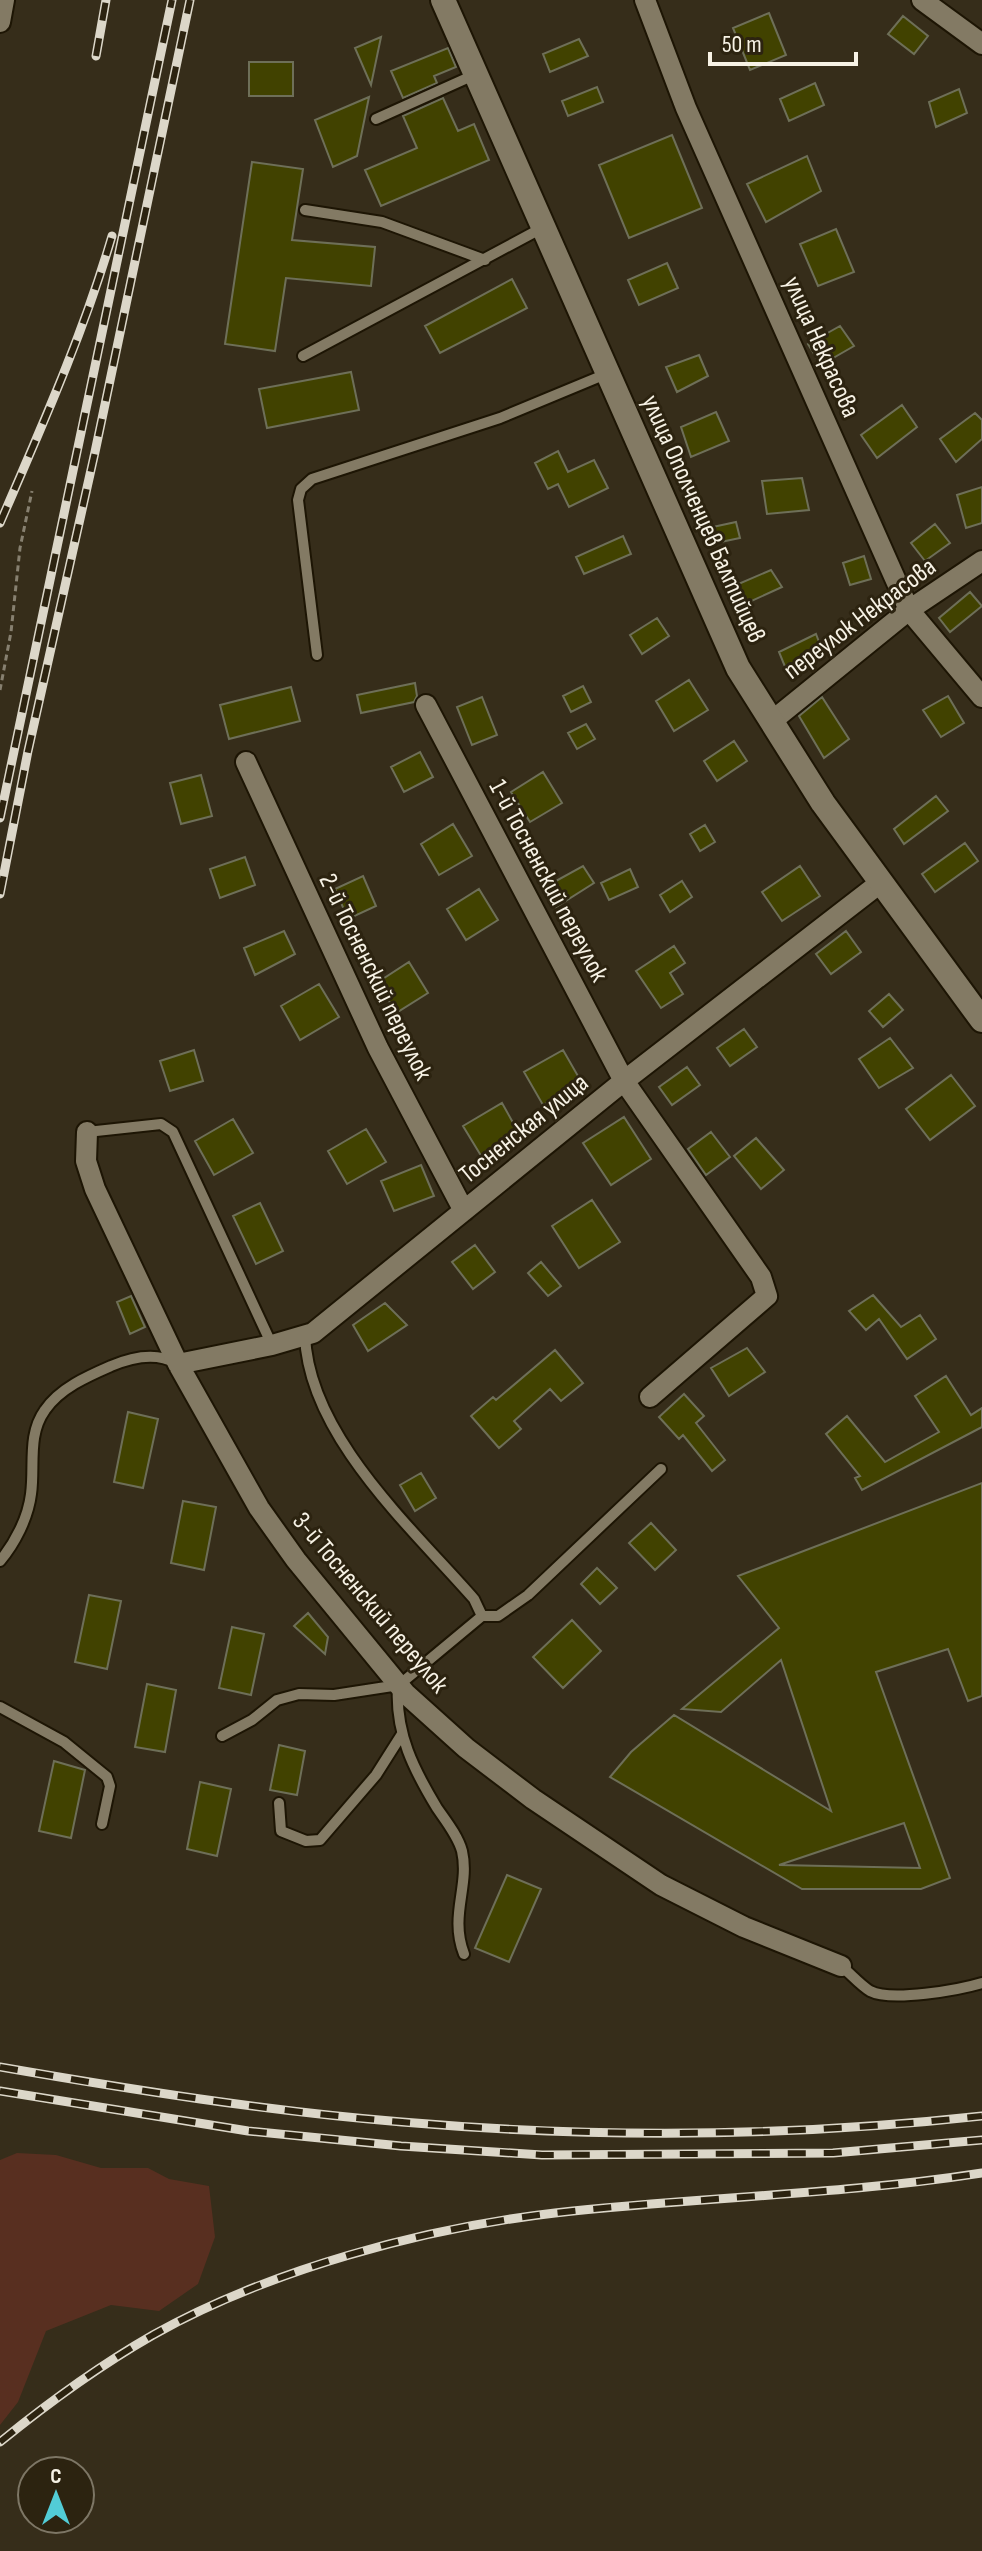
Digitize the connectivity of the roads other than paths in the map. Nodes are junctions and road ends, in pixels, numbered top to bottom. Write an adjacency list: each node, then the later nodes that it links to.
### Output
1 (4, 0): 5 (street)
2 (443, 0): 7 (main road, улица Ополченцев Балтийцев)
3 (645, 0): 15 (street, улица Некрасова)
4 (922, 0): 6 (street)
5 (0, 22)
6 (982, 44)
7 (476, 75): 8 (lane); 10 (main road, улица Ополченцев Балтийцев)
8 (376, 119)
9 (305, 210): 11 (lane)
10 (543, 227): 11 (lane); 13 (main road, улица Ополченцев Балтийцев)
11 (485, 260): 12 (lane)
12 (303, 356)
13 (608, 373): 16 (lane); 19 (main road, улица Ополченцев Балтийцев)
14 (982, 561): 15 (street, переулок Некрасова)
15 (909, 610): 17 (street, улица Некрасова); 19 (street, переулок Некрасова)
16 (317, 655)
17 (982, 697)
18 (426, 705): 23 (street, 1-й Тосненский переулок)
19 (772, 721): 21 (main road, улица Ополченцев Балтийцев)
20 (246, 762): 25 (street, 2-й Тосненский переулок)
21 (880, 883): 22 (main road, улица Ополченцев Балтийцев); 23 (street, Тосненская улица)
22 (982, 1020)
23 (624, 1081): 25 (street, Тосненская улица); 29 (street, 1-й Тосненский переулок)
24 (87, 1132): 27 (lane); 28 (street, 3-й Тосненский переулок)
25 (464, 1211): 26 (street, Тосненская улица)
26 (305, 1335): 27 (street, Тосненская улица); 32 (lane)
27 (272, 1345): 28 (street, Тосненская улица)
28 (178, 1364): 31 (lane); 33 (street, 3-й Тосненский переулок)
29 (650, 1397)
30 (661, 1469): 32 (lane)
31 (0, 1561)
32 (482, 1616): 33 (lane)
33 (399, 1685): 35 (lane); 36 (lane); 40 (street, 3-й Тосненский переулок)
34 (0, 1707): 38 (lane)
35 (402, 1734): 37 (lane); 39 (lane)
36 (222, 1736)
37 (279, 1803)
38 (102, 1824)
39 (464, 1954)
40 (841, 1966): 41 (lane)
41 (982, 1983)

